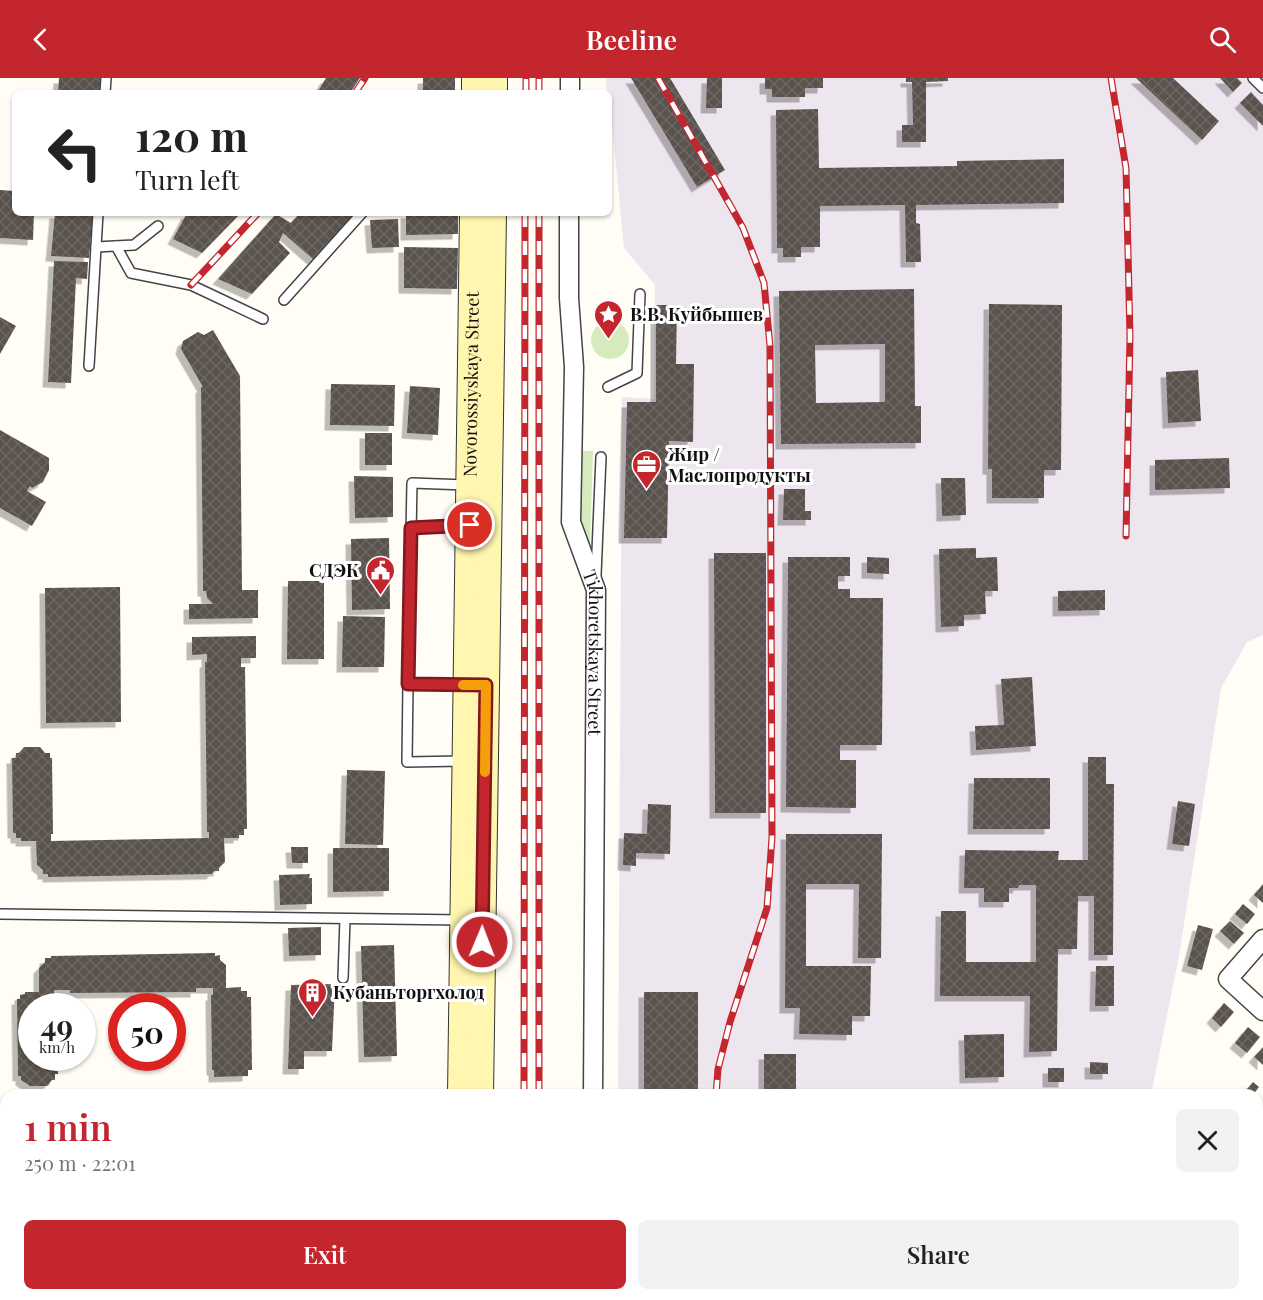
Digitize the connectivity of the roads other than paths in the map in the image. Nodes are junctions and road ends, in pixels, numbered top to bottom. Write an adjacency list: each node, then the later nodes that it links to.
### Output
1 (1253, 78): 2 (lane)
2 (1263, 88)
3 (98, 216): 10 (lane)
4 (359, 216): 12 (lane)
5 (473, 216): 17 (main road, Novorossiyskaya Street)
6 (493, 216): 22 (main road, Novorossiyskaya Street)
7 (569, 216): 20 (street, Tikhoretskaya Street)
8 (158, 226): 9 (lane)
9 (117, 246): 10 (lane); 13 (lane)
10 (96, 247): 14 (lane)
11 (640, 294): 15 (lane)
12 (284, 300)
13 (263, 318)
14 (89, 366)
15 (608, 387)
16 (601, 456): 20 (lane)
17 (470, 485): 18 (main road, Novorossiyskaya Street); 19 (lane)
18 (470, 525): 19 (lane); 22 (main road, Novorossiyskaya Street)
19 (411, 528): 21 (lane)
20 (596, 590): 32 (street, Tikhoretskaya Street)
21 (408, 684): 22 (lane); 23 (lane)
22 (476, 685): 23 (main road, Novorossiyskaya Street); 26 (main road, Novorossiyskaya Street)
23 (465, 760): 26 (main road, Novorossiyskaya Street)
24 (0, 914): 25 (lane)
25 (345, 919): 26 (lane); 28 (lane)
26 (474, 920): 30 (main road, Novorossiyskaya Street); 31 (main road, Novorossiyskaya Street)
27 (1263, 939): 29 (street)
28 (343, 978)
29 (1263, 1011)
30 (461, 1089)
31 (480, 1089)
32 (593, 1089)

